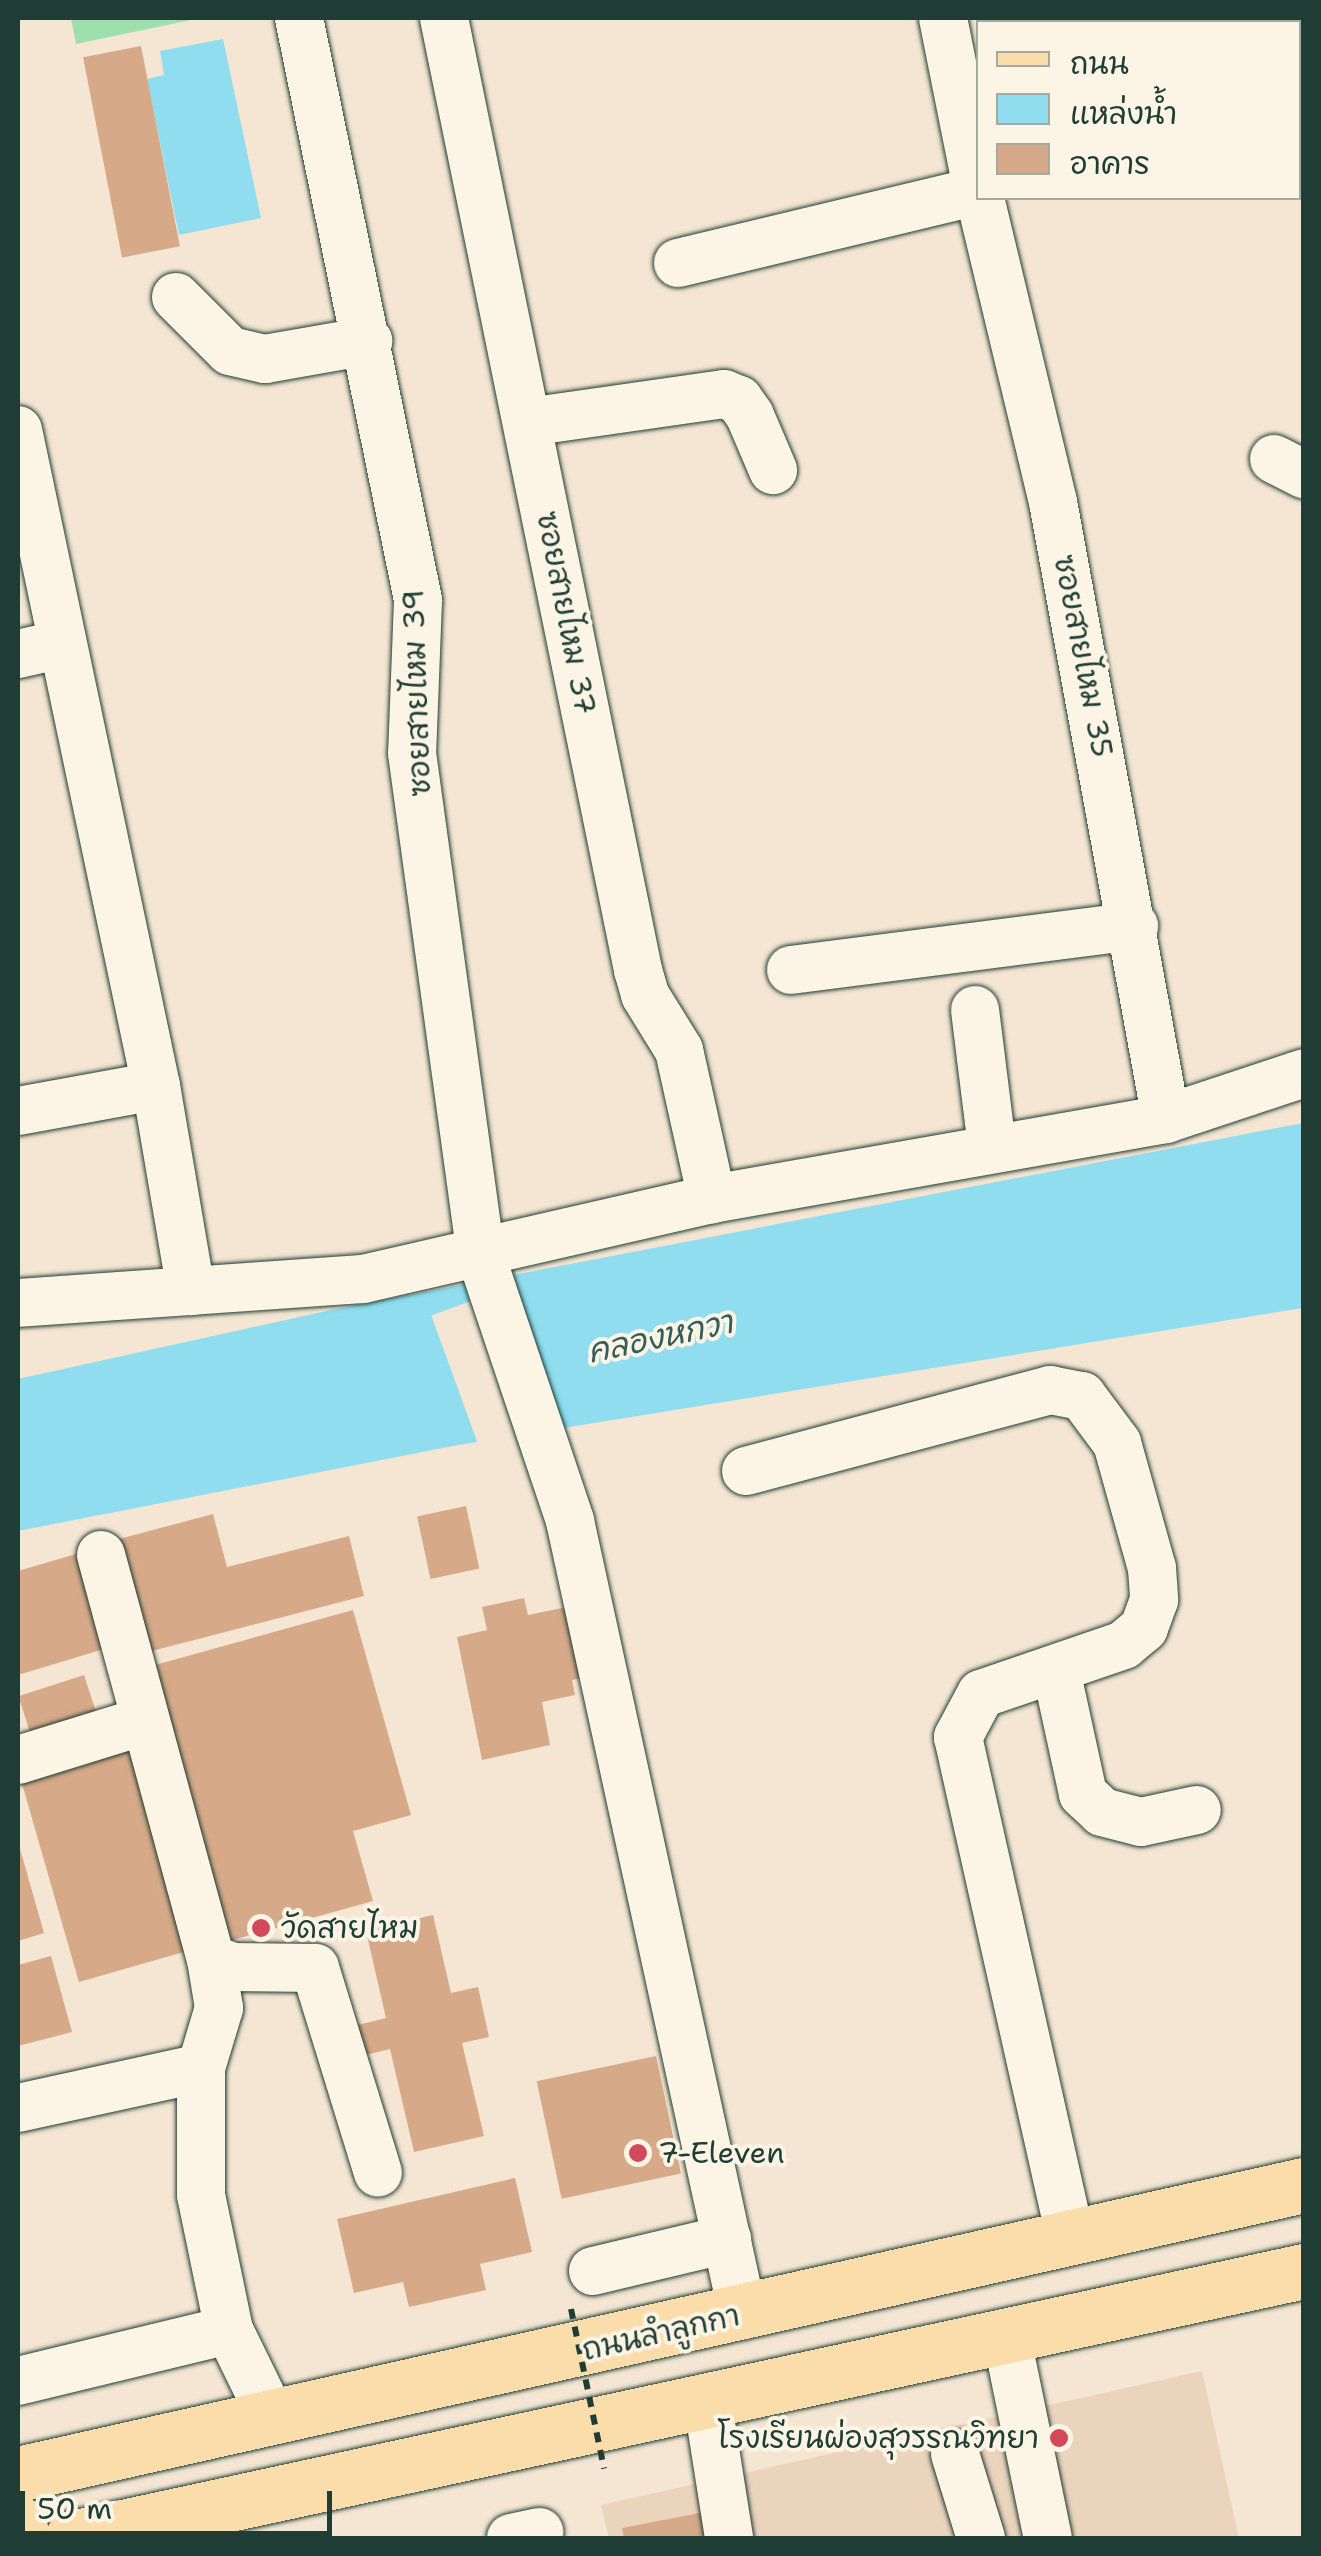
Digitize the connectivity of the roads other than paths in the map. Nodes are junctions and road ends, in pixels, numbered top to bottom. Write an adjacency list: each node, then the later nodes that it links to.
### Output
1 (299, 18): 9 (street, ซอยสายไหม 39)
2 (444, 18): 10 (street, ซอยสายไหม 37)
3 (942, 18): 4 (street, ซอยสายไหม 35)
4 (976, 180)
5 (976, 195): 7 (street)
6 (980, 200): 14 (street, ซอยสายไหม 35)
7 (678, 262)
8 (176, 297): 9 (street)
9 (368, 341): 23 (street, ซอยสายไหม 39)
10 (528, 422): 12 (street); 22 (street, ซอยสายไหม 37)
11 (18, 430): 13 (street)
12 (773, 470)
13 (40, 649): 18 (street)
14 (1134, 926): 15 (street); 20 (street, ซอยสายไหม 35)
15 (790, 970)
16 (975, 1010): 21 (street)
17 (1304, 1073): 20 (street)
18 (156, 1086): 19 (street); 24 (street)
19 (18, 1112)
20 (1166, 1119): 21 (street)
21 (992, 1146): 22 (street)
22 (712, 1198): 23 (street)
23 (484, 1267): 24 (street); 38 (street, ซอยสายไหม 39)
24 (191, 1291): 25 (street)
25 (18, 1303)
26 (746, 1471): 28 (street)
27 (101, 1555): 29 (street)
28 (1056, 1670): 31 (street); 37 (street)
29 (144, 1721): 30 (street); 32 (street)
30 (18, 1760)
31 (1197, 1810)
32 (210, 1959): 33 (street); 35 (street)
33 (201, 2068): 34 (street); 42 (street)
34 (18, 2108)
35 (378, 2173)
36 (1304, 2185): 37 (main road, ถนนลำลูกกา)
37 (1070, 2236): 41 (main road, ถนนลำลูกกา)
38 (727, 2239): 40 (street); 41 (street, ซอยสายไหม 39)
39 (1304, 2271): 43 (main road)
40 (582, 2290)
41 (743, 2314): 46 (main road, ถนนลำลูกกา)
42 (229, 2330): 44 (street); 46 (street)
43 (1007, 2339): 45 (main road); 54 (street)
44 (18, 2381)
45 (708, 2405): 51 (main road); 52 (street)
46 (271, 2416): 48 (main road, ถนนลำลูกกา)
47 (954, 2454): 53 (street)
48 (18, 2474)
49 (18, 2523): 50 (main road)
50 (23, 2538)
51 (72, 2538)
52 (730, 2538)
53 (981, 2538)
54 (1048, 2538)

